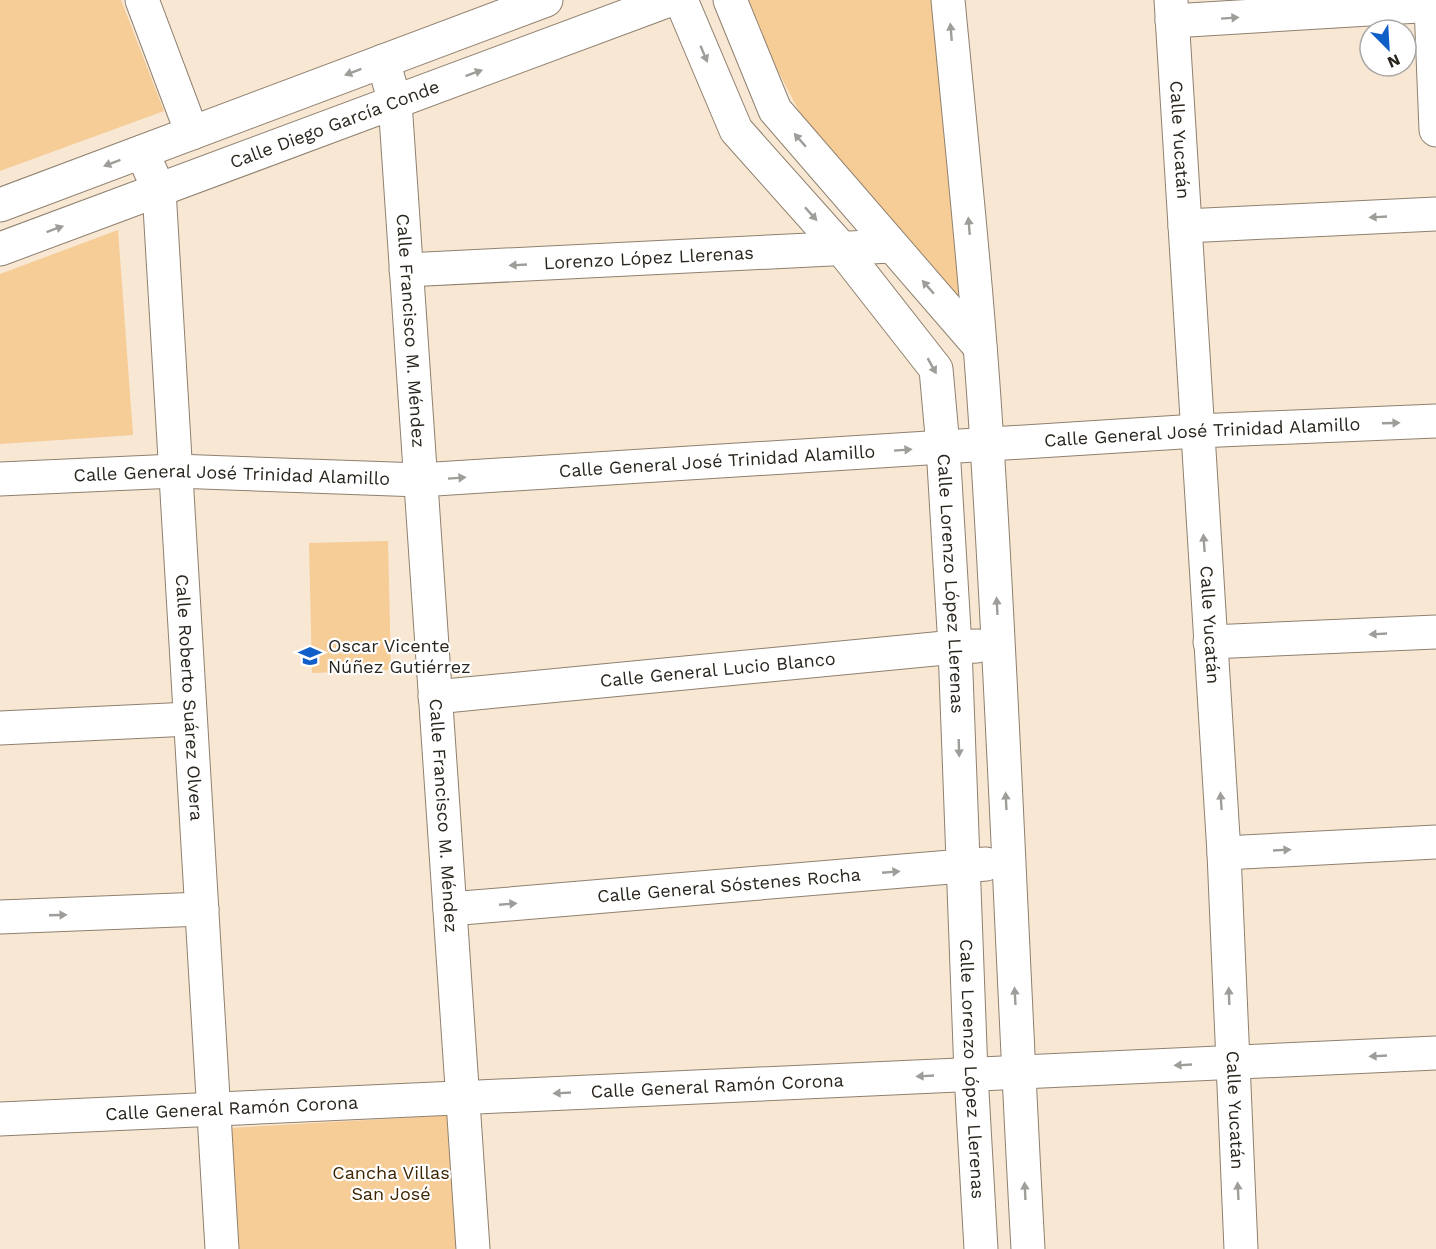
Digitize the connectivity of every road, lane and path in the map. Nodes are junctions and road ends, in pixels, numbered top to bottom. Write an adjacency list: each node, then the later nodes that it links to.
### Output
1 (142, 0): 12 (street)
2 (546, 0): 9 (street)
3 (669, 0): 10 (street, Calle Diego García Conde, one-way to 3)
4 (681, 0): 20 (street, Calle Lorenzo López Llerenas, one-way to 20)
5 (730, 0): 18 (street, one-way to 5)
6 (948, 0): 22 (street, one-way to 6)
7 (1433, 5): 8 (street, one-way to 7); 11 (street)
8 (1171, 11): 17 (street, Calle Yucatán)
9 (383, 61): 10 (street, Calle Francisco M. Méndez); 12 (street, one-way to 12)
10 (395, 102): 14 (street, Calle Diego García Conde); 21 (street, Calle Francisco M. Méndez)
11 (1436, 130)
12 (192, 133): 13 (street)
13 (142, 152): 14 (street, Calle Roberto Suárez Olvera); 15 (street, one-way to 15)
14 (159, 190): 19 (street, Calle Diego García Conde, one-way to 14); 27 (street, Calle Roberto Suárez Olvera)
15 (0, 205)
16 (1436, 214): 17 (street, one-way to 17)
17 (1185, 226): 24 (street, Calle Yucatán)
18 (891, 246): 20 (street, Lorenzo López Llerenas); 22 (street, one-way to 18)
19 (0, 249)
20 (842, 249): 21 (street, Lorenzo López Llerenas, one-way to 21); 26 (street, Calle Lorenzo López Llerenas, one-way to 26)
21 (406, 270): 29 (street, Calle Francisco M. Méndez)
22 (980, 347): 25 (street)
23 (1436, 421): 24 (street, Calle General José Trinidad Alamillo, one-way to 23)
24 (1197, 431): 25 (street, Calle General José Trinidad Alamillo); 31 (street, Calle Yucatán, one-way to 24)
25 (987, 443): 26 (street, Calle General José Trinidad Alamillo); 32 (street, one-way to 25)
26 (943, 447): 29 (street, Calle General José Trinidad Alamillo, one-way to 26); 33 (street, Calle Lorenzo López Llerenas)
27 (175, 471): 28 (street, Calle General José Trinidad Alamillo); 29 (street, Calle General José Trinidad Alamillo); 35 (street, Calle Roberto Suárez Olvera)
28 (0, 479)
29 (420, 480): 34 (street, Calle Francisco M. Méndez)
30 (1436, 632): 31 (street, one-way to 31)
31 (1210, 642): 38 (street, Calle Yucatán, one-way to 31)
32 (999, 645): 33 (street, Calle General Lucio Blanco); 39 (street, one-way to 32)
33 (955, 647): 34 (street, Calle General Lucio Blanco); 40 (street, Calle Lorenzo López Llerenas, one-way to 40)
34 (435, 698): 42 (street, Calle Francisco M. Méndez)
35 (190, 719): 36 (street); 41 (street, Calle Roberto Suárez Olvera)
36 (0, 728)
37 (1436, 842): 38 (street, one-way to 37)
38 (1224, 853): 45 (street, Calle Yucatán, one-way to 38)
39 (1009, 862): 40 (street, Calle General Sóstenes Rocha); 46 (street, one-way to 39)
40 (964, 866): 42 (street, Calle General Sóstenes Rocha, one-way to 40); 47 (street, Calle Lorenzo López Llerenas)
41 (202, 909): 43 (street, one-way to 41); 49 (street, Calle Roberto Suárez Olvera)
42 (450, 909): 48 (street, Calle Francisco M. Méndez)
43 (0, 917)
44 (1436, 1053): 45 (street, Calle General Ramón Corona, one-way to 45)
45 (1232, 1062): 46 (street, Calle General Ramón Corona, one-way to 46); 55 (street, Calle Yucatán, one-way to 45)
46 (1018, 1072): 47 (street, Calle General Ramón Corona); 54 (street, one-way to 46)
47 (971, 1074): 48 (street, Calle General Ramón Corona, one-way to 48); 53 (street, Calle Lorenzo López Llerenas)
48 (462, 1097): 49 (street, Calle General Ramón Corona); 52 (street, Calle Francisco M. Méndez)
49 (214, 1109): 50 (street, Calle General Ramón Corona); 51 (street, Calle Roberto Suárez Olvera)
50 (0, 1119)
51 (222, 1249)
52 (472, 1249)
53 (981, 1249)
54 (1028, 1249)
55 (1241, 1249)

